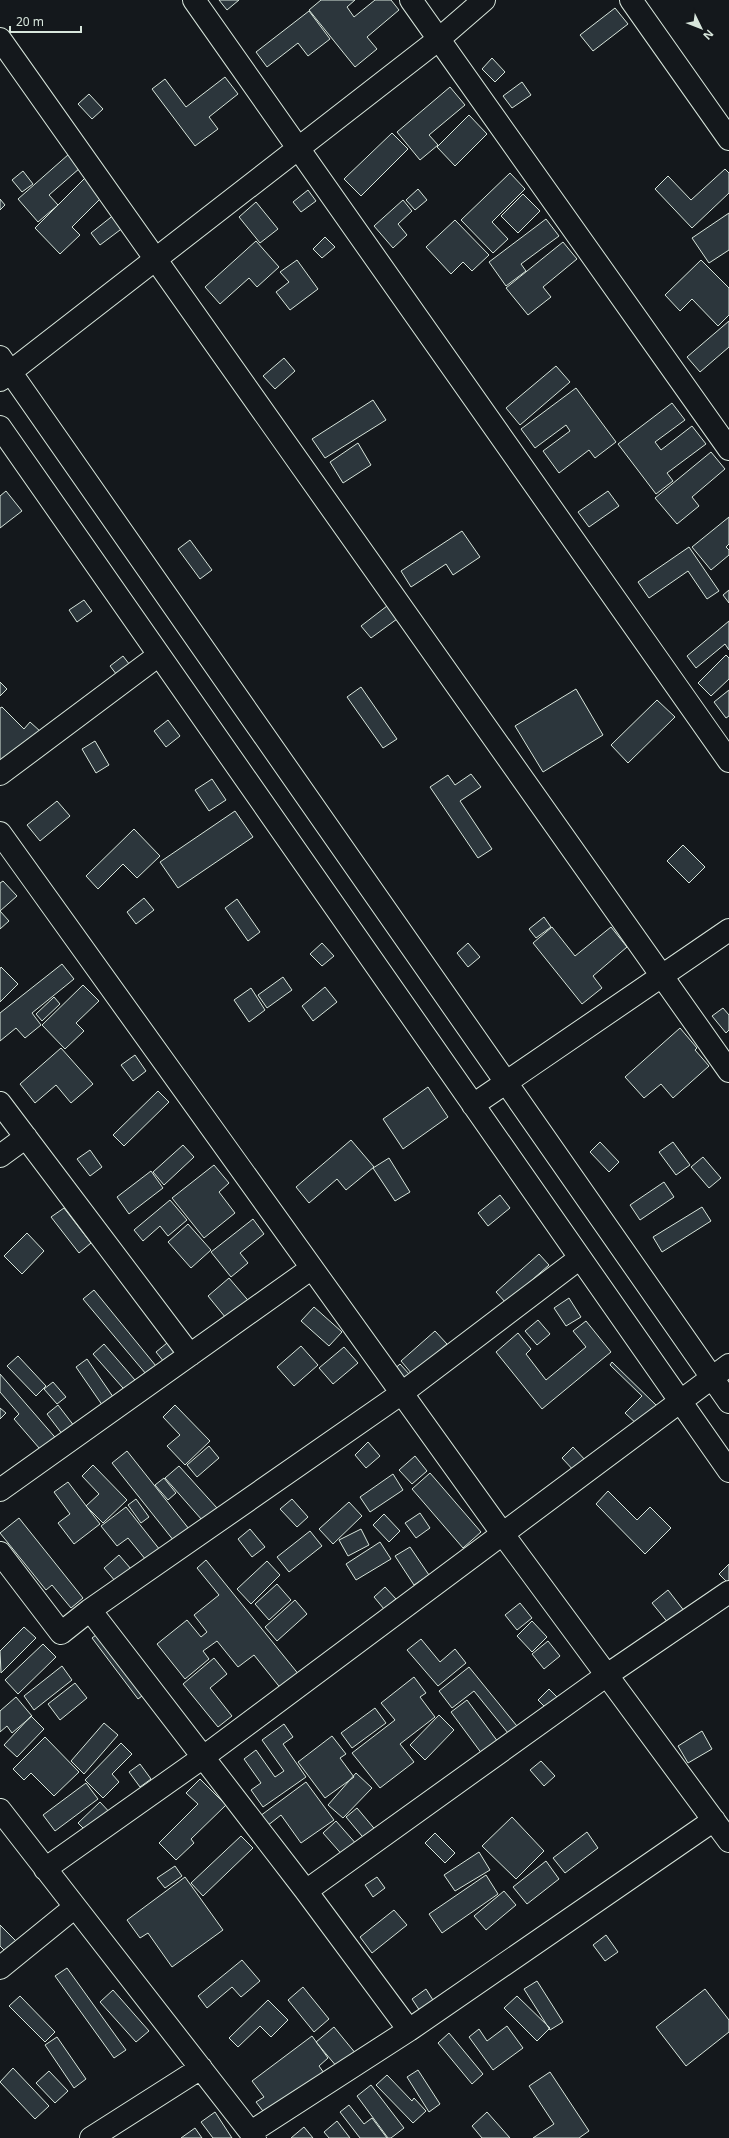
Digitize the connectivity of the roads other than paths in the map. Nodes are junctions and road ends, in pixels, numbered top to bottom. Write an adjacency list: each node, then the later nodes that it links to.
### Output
1 (194, 0): 8 (street)
2 (411, 0): 6 (street)
3 (484, 0): 6 (street)
4 (631, 0): 7 (street)
5 (0, 39): 9 (street)
6 (439, 39): 8 (street); 12 (street)
7 (729, 139)
8 (298, 148): 9 (street); 14 (street)
9 (156, 259): 10 (street); 18 (street)
10 (4, 370): 20 (street)
11 (0, 427): 13 (street)
12 (729, 449)
13 (159, 655): 15 (street); 22 (street)
14 (729, 761)
15 (0, 774)
16 (0, 833): 26 (street)
17 (729, 930): 18 (street)
18 (662, 975): 19 (street); 20 (street)
19 (729, 1071)
20 (506, 1082): 22 (street); 29 (street)
21 (0, 1103): 23 (street)
22 (473, 1104): 25 (street)
23 (26, 1137): 24 (street); 27 (street)
24 (0, 1156)
25 (580, 1258): 30 (street); 31 (street)
26 (312, 1268): 27 (street); 30 (street)
27 (190, 1355): 34 (street)
28 (729, 1365): 29 (street)
29 (712, 1377): 31 (street); 32 (street)
30 (402, 1393): 35 (street); 38 (street)
31 (680, 1400): 33 (street); 35 (street)
32 (729, 1402)
33 (729, 1471)
34 (0, 1490)
35 (502, 1532): 39 (street); 40 (street)
36 (0, 1552): 38 (street)
37 (729, 1592): 39 (street)
38 (90, 1610): 40 (street)
39 (607, 1675): 42 (street); 45 (street)
40 (202, 1758): 44 (street); 45 (street)
41 (0, 1810): 44 (street)
42 (714, 1820): 43 (street); 48 (street)
43 (729, 1841)
44 (45, 1869): 46 (street)
45 (306, 1891): 48 (street)
46 (75, 1907): 47 (street); 49 (street)
47 (0, 1968)
48 (409, 2030): 50 (street)
49 (201, 2068): 50 (street); 51 (street)
50 (253, 2135)
51 (91, 2138)

